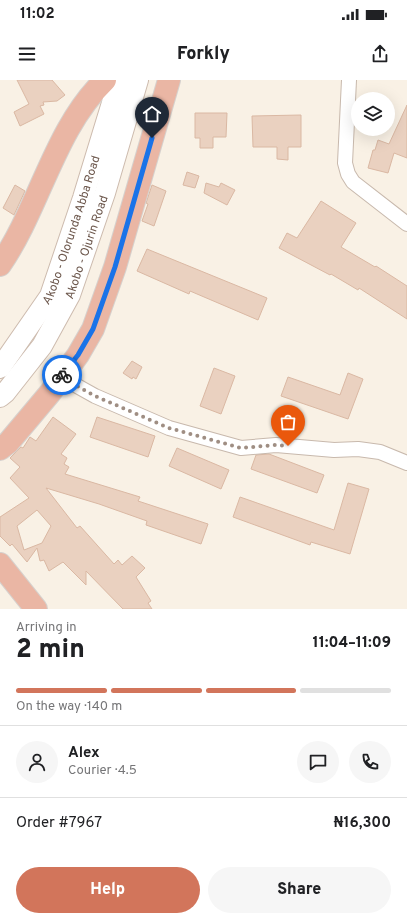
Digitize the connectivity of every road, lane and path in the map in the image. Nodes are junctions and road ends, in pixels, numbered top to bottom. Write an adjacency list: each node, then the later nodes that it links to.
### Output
1 (105, 80): 7 (highway)
2 (119, 80): 8 (main road, Akobo - Olorunda Abba Road)
3 (138, 80): 10 (main road, Akobo - Ojurin Road)
4 (169, 80): 9 (highway)
5 (349, 80): 6 (street)
6 (407, 224)
7 (0, 264)
8 (0, 368)
9 (61, 377): 11 (highway); 12 (street)
10 (0, 397)
11 (0, 449)
12 (407, 463)
13 (0, 564): 14 (highway)
14 (36, 609)

